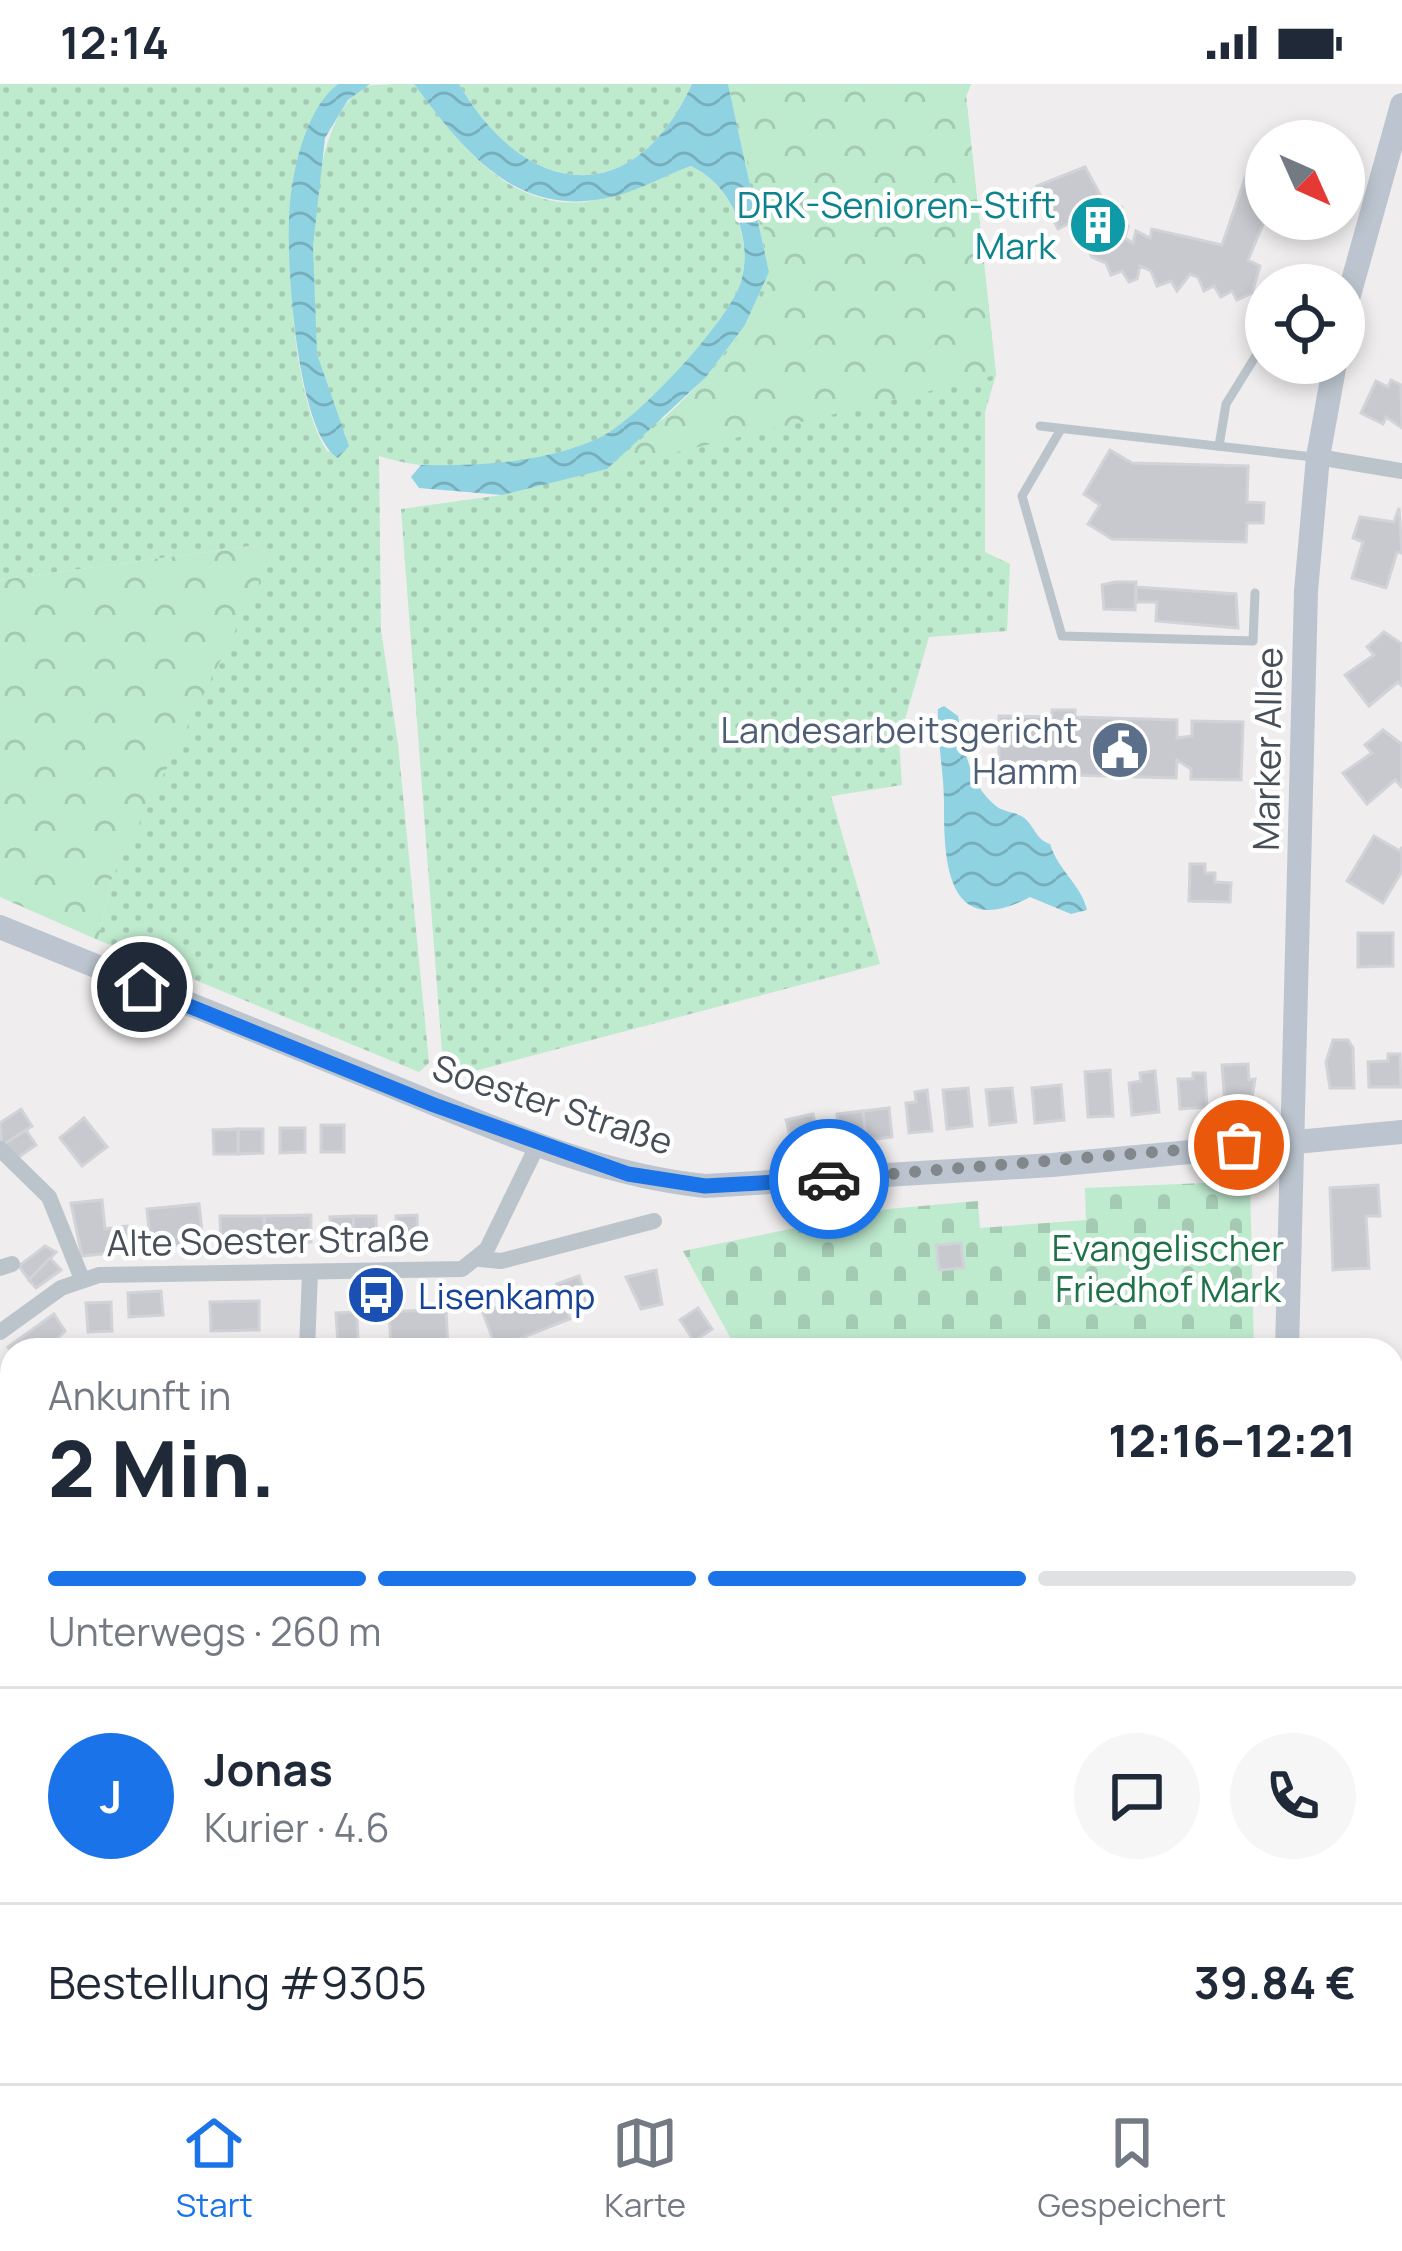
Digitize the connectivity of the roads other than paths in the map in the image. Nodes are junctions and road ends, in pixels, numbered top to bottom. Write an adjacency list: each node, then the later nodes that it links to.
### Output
1 (1402, 105): 2 (main road)
2 (1358, 264)
3 (1245, 373): 7 (lane)
4 (1331, 384): 8 (main road, Marker Allee)
5 (1040, 426): 6 (lane)
6 (1061, 429): 7 (lane); 10 (lane)
7 (1219, 446): 8 (lane)
8 (1318, 457): 9 (street); 13 (main road, Marker Allee)
9 (1402, 471)
10 (1255, 593)
11 (0, 927): 14 (main road, Soester Straße)
12 (1402, 1132): 13 (main road, Soester Straße)
13 (1291, 1139): 14 (main road, Soester Straße); 22 (main road, Marker Allee)
14 (538, 1144): 17 (street, Alte Soester Straße)
15 (0, 1150): 19 (street)
16 (654, 1221): 17 (street, Alte Soester Straße)
17 (480, 1259): 18 (street, Alte Soester Straße)
18 (310, 1272): 19 (street, Alte Soester Straße); 21 (street)
19 (82, 1279): 20 (street, Alte Soester Straße)
20 (0, 1332)
21 (308, 1338)
22 (1287, 1338)

